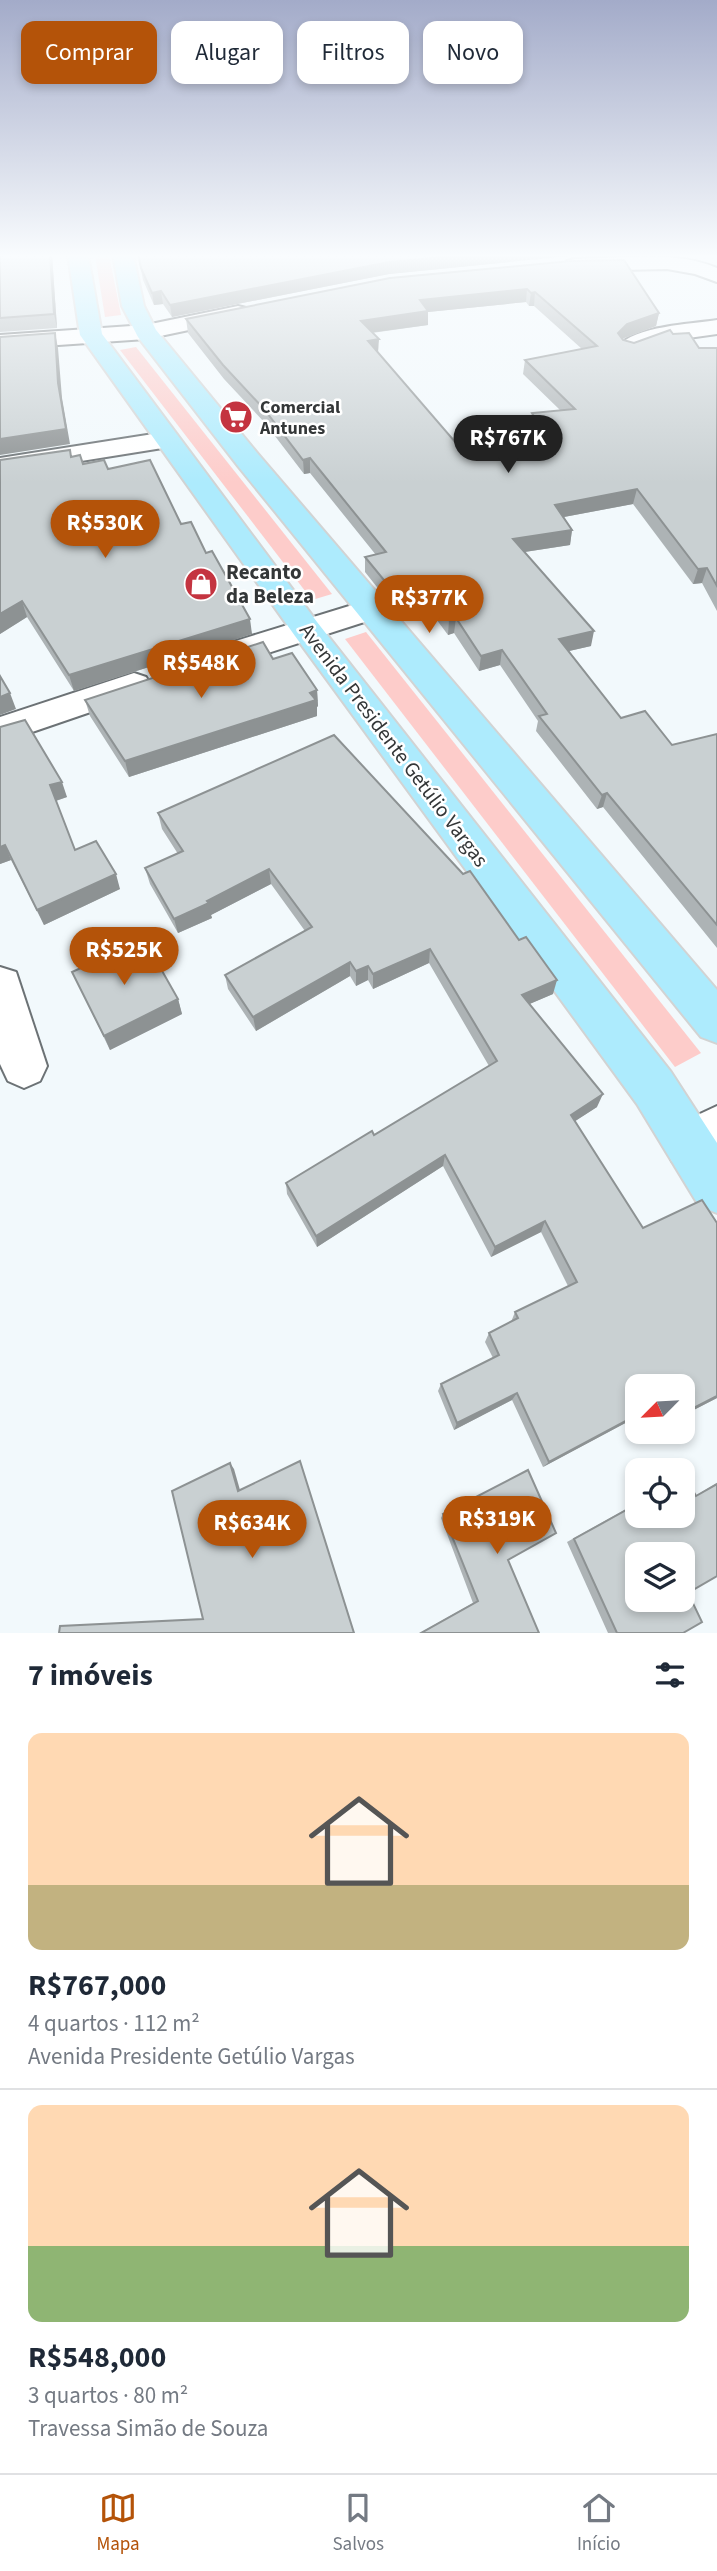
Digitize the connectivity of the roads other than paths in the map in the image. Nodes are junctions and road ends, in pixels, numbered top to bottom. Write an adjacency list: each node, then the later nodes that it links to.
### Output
1 (89, 331): 5 (main road, Avenida Presidente Getúlio Vargas)
2 (150, 331): 4 (street)
3 (688, 331): 7 (street)
4 (146, 332): 5 (street); 10 (main road)
5 (90, 335): 6 (street); 8 (main road, Avenida Presidente Getúlio Vargas)
6 (0, 342)
7 (630, 347)
8 (166, 440): 9 (street); 11 (main road, Avenida Presidente Getúlio Vargas)
9 (0, 466)
10 (372, 609): 11 (street); 14 (main road)
11 (306, 629): 12 (street); 16 (main road, Avenida Presidente Getúlio Vargas)
12 (0, 730)
13 (0, 986): 15 (street)
14 (717, 1023)
15 (24, 1066)
16 (703, 1137): 17 (main road, Avenida Presidente Getúlio Vargas)
17 (717, 1188)

